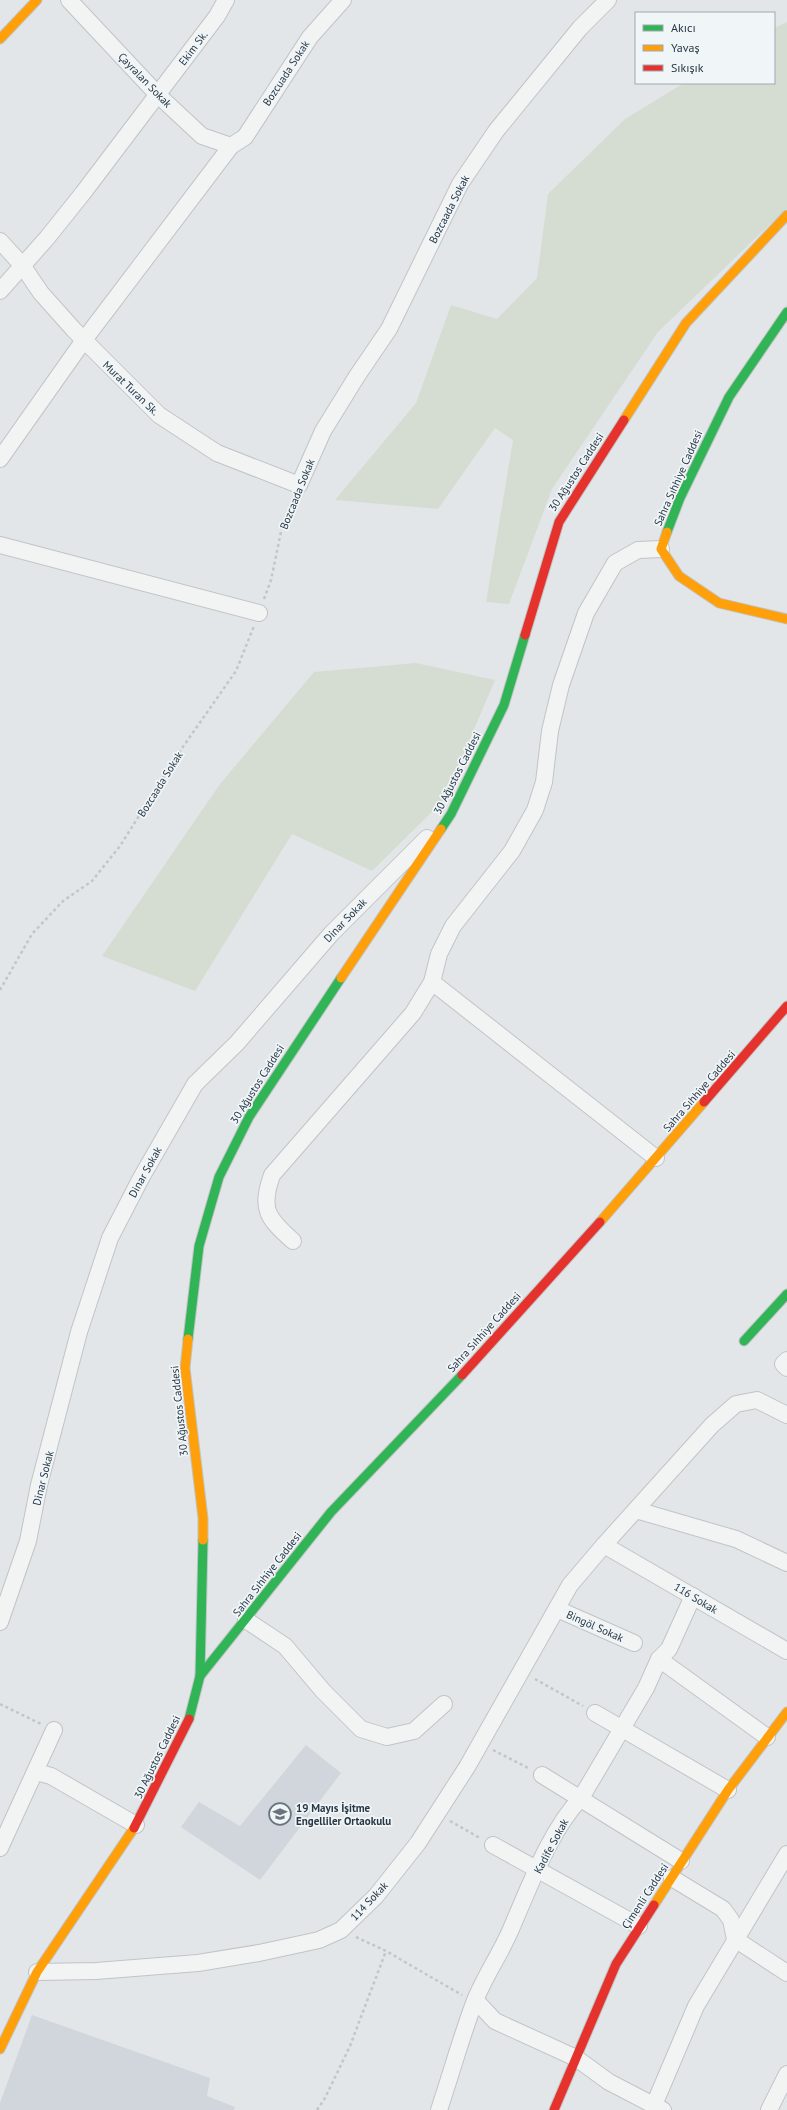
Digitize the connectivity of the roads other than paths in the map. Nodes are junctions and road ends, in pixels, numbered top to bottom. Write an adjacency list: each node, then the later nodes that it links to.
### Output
1 (37, 0): 6 (main road)
2 (69, 0): 7 (street, Çayralan Sokak)
3 (226, 0): 7 (street, Ekim Sk.)
4 (343, 0): 8 (street, Bozcuada Sokak)
5 (608, 0): 16 (street, Bozcaada Sokak)
6 (0, 39)
7 (158, 95): 8 (street, Çayralan Sokak); 11 (street, Ekim Sk.)
8 (231, 146): 14 (street, Bozcuada Sokak)
9 (787, 214): 21 (main road, 30 Ağustos Caddesi)
10 (0, 241): 11 (street, Murat Turan Sk.)
11 (22, 265): 12 (street, Ekim Sk.); 14 (street, Murat Turan Sk.)
12 (0, 291)
13 (787, 312): 18 (main road, Sahra Sıhhiye Caddesi)
14 (84, 340): 15 (street, Bozcuada Sokak); 16 (street, Murat Turan Sk.)
15 (0, 459)
16 (299, 485)
17 (0, 545): 19 (street)
18 (661, 549): 20 (main road); 22 (street)
19 (259, 613)
20 (787, 619)
21 (451, 814): 35 (street, Dinar Sokak); 39 (main road, 30 Ağustos Caddesi)
22 (432, 982): 24 (street); 25 (street)
23 (787, 1006): 24 (main road, Sahra Sıhhiye Caddesi)
24 (656, 1158): 34 (main road, Sahra Sıhhiye Caddesi)
25 (293, 1241)
26 (787, 1294): 27 (main road)
27 (744, 1341)
28 (787, 1415): 29 (street, 114 Sokak)
29 (636, 1510): 30 (street, 114 Sokak); 31 (street)
30 (604, 1545): 32 (street, 116 Sokak); 33 (street, 114 Sokak)
31 (787, 1563)
32 (693, 1596): 37 (street, 116 Sokak); 38 (street, Kadife Sokak)
33 (557, 1609): 36 (street, Bingöl Sokak); 59 (street, 114 Sokak)
34 (246, 1620): 39 (main road, Sahra Sıhhiye Caddesi); 40 (street)
35 (0, 1622)
36 (634, 1643)
37 (787, 1651)
38 (659, 1658): 43 (street, Kadife Sokak); 45 (street)
39 (200, 1676): 50 (main road, 30 Ağustos Caddesi)
40 (444, 1704)
41 (787, 1712): 45 (main road, Çimenli Caddesi)
42 (595, 1713): 43 (street)
43 (622, 1728): 48 (street); 49 (street, Kadife Sokak)
44 (54, 1730): 46 (street)
45 (767, 1737): 48 (main road, Çimenli Caddesi)
46 (36, 1772): 50 (street); 52 (street)
47 (542, 1775): 49 (street)
48 (728, 1790): 53 (main road, Çimenli Caddesi)
49 (582, 1798): 53 (street); 55 (street, Kadife Sokak)
50 (136, 1825): 59 (main road, 30 Ağustos Caddesi)
51 (493, 1845): 55 (street)
52 (0, 1848)
53 (681, 1861): 56 (main road, Çimenli Caddesi)
54 (785, 1864): 58 (street)
55 (539, 1869): 57 (street); 61 (street, Kadife Sokak)
56 (672, 1878): 57 (main road, Çimenli Caddesi); 58 (street)
57 (639, 1926): 63 (main road, Çimenli Caddesi)
58 (735, 1939): 60 (street); 65 (street)
59 (37, 1972): 62 (main road, 30 Ağustos Caddesi)
60 (787, 1973)
61 (475, 2002): 63 (street); 66 (street, Kadife Sokak)
62 (0, 2049)
63 (576, 2058): 65 (street); 67 (main road, Çimenli Caddesi)
64 (787, 2074): 68 (street)
65 (658, 2108)
66 (439, 2110)
67 (554, 2110)
68 (769, 2110)

